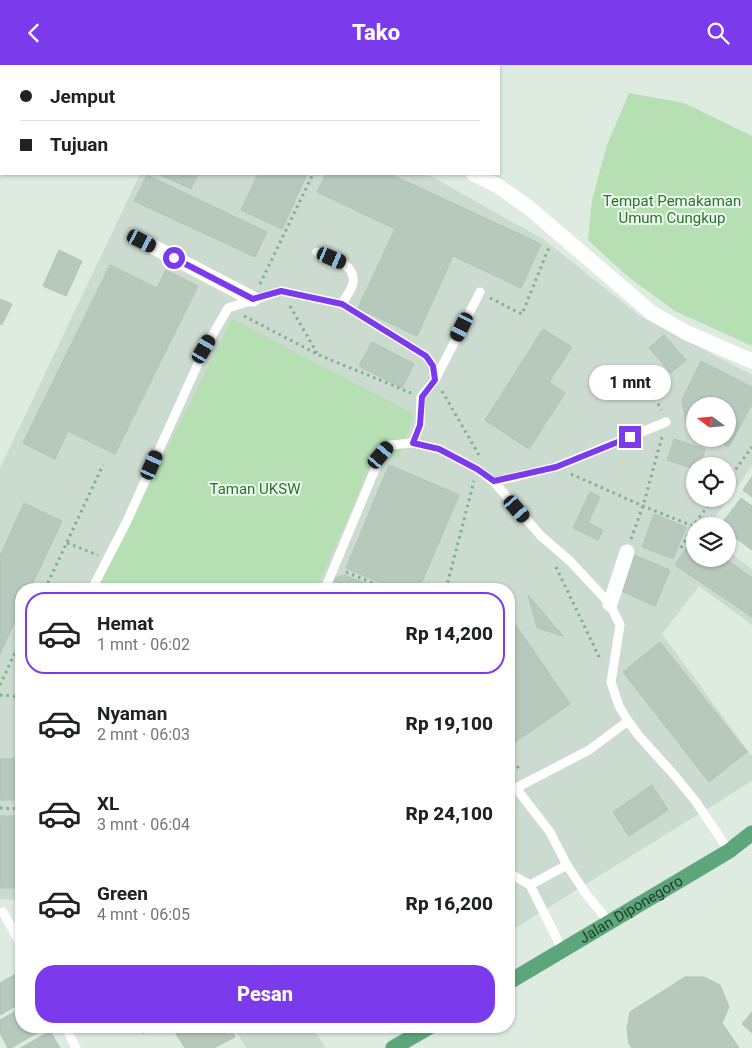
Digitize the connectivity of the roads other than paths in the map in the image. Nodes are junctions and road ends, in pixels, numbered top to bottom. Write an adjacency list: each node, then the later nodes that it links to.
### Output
1 (476, 175): 7 (street)
2 (142, 241): 5 (street)
3 (317, 252): 6 (lane)
4 (480, 292): 8 (lane)
5 (253, 299): 6 (lane); 13 (lane)
6 (342, 304): 8 (lane)
7 (752, 361)
8 (435, 380): 10 (lane)
9 (666, 422): 11 (lane)
10 (413, 443): 11 (lane); 14 (lane)
11 (494, 481): 15 (lane)
12 (627, 551): 15 (street)
13 (95, 583)
14 (327, 583)
15 (610, 604): 16 (lane)
16 (628, 721): 17 (lane); 20 (lane)
17 (515, 788)
18 (515, 792): 21 (lane)
19 (752, 833): 20 (main road, Jalan Diponegoro)
20 (728, 851): 25 (main road, Jalan Diponegoro)
21 (567, 865): 23 (lane); 25 (lane)
22 (515, 876): 23 (lane)
23 (530, 885): 27 (lane)
24 (3, 912): 26 (lane)
25 (609, 923): 27 (main road, Jalan Diponegoro)
26 (15, 934)
27 (563, 951): 28 (main road, Jalan Diponegoro)
28 (515, 979)
29 (68, 1033): 31 (lane)
30 (419, 1033): 32 (main road)
31 (76, 1048)
32 (393, 1048)

